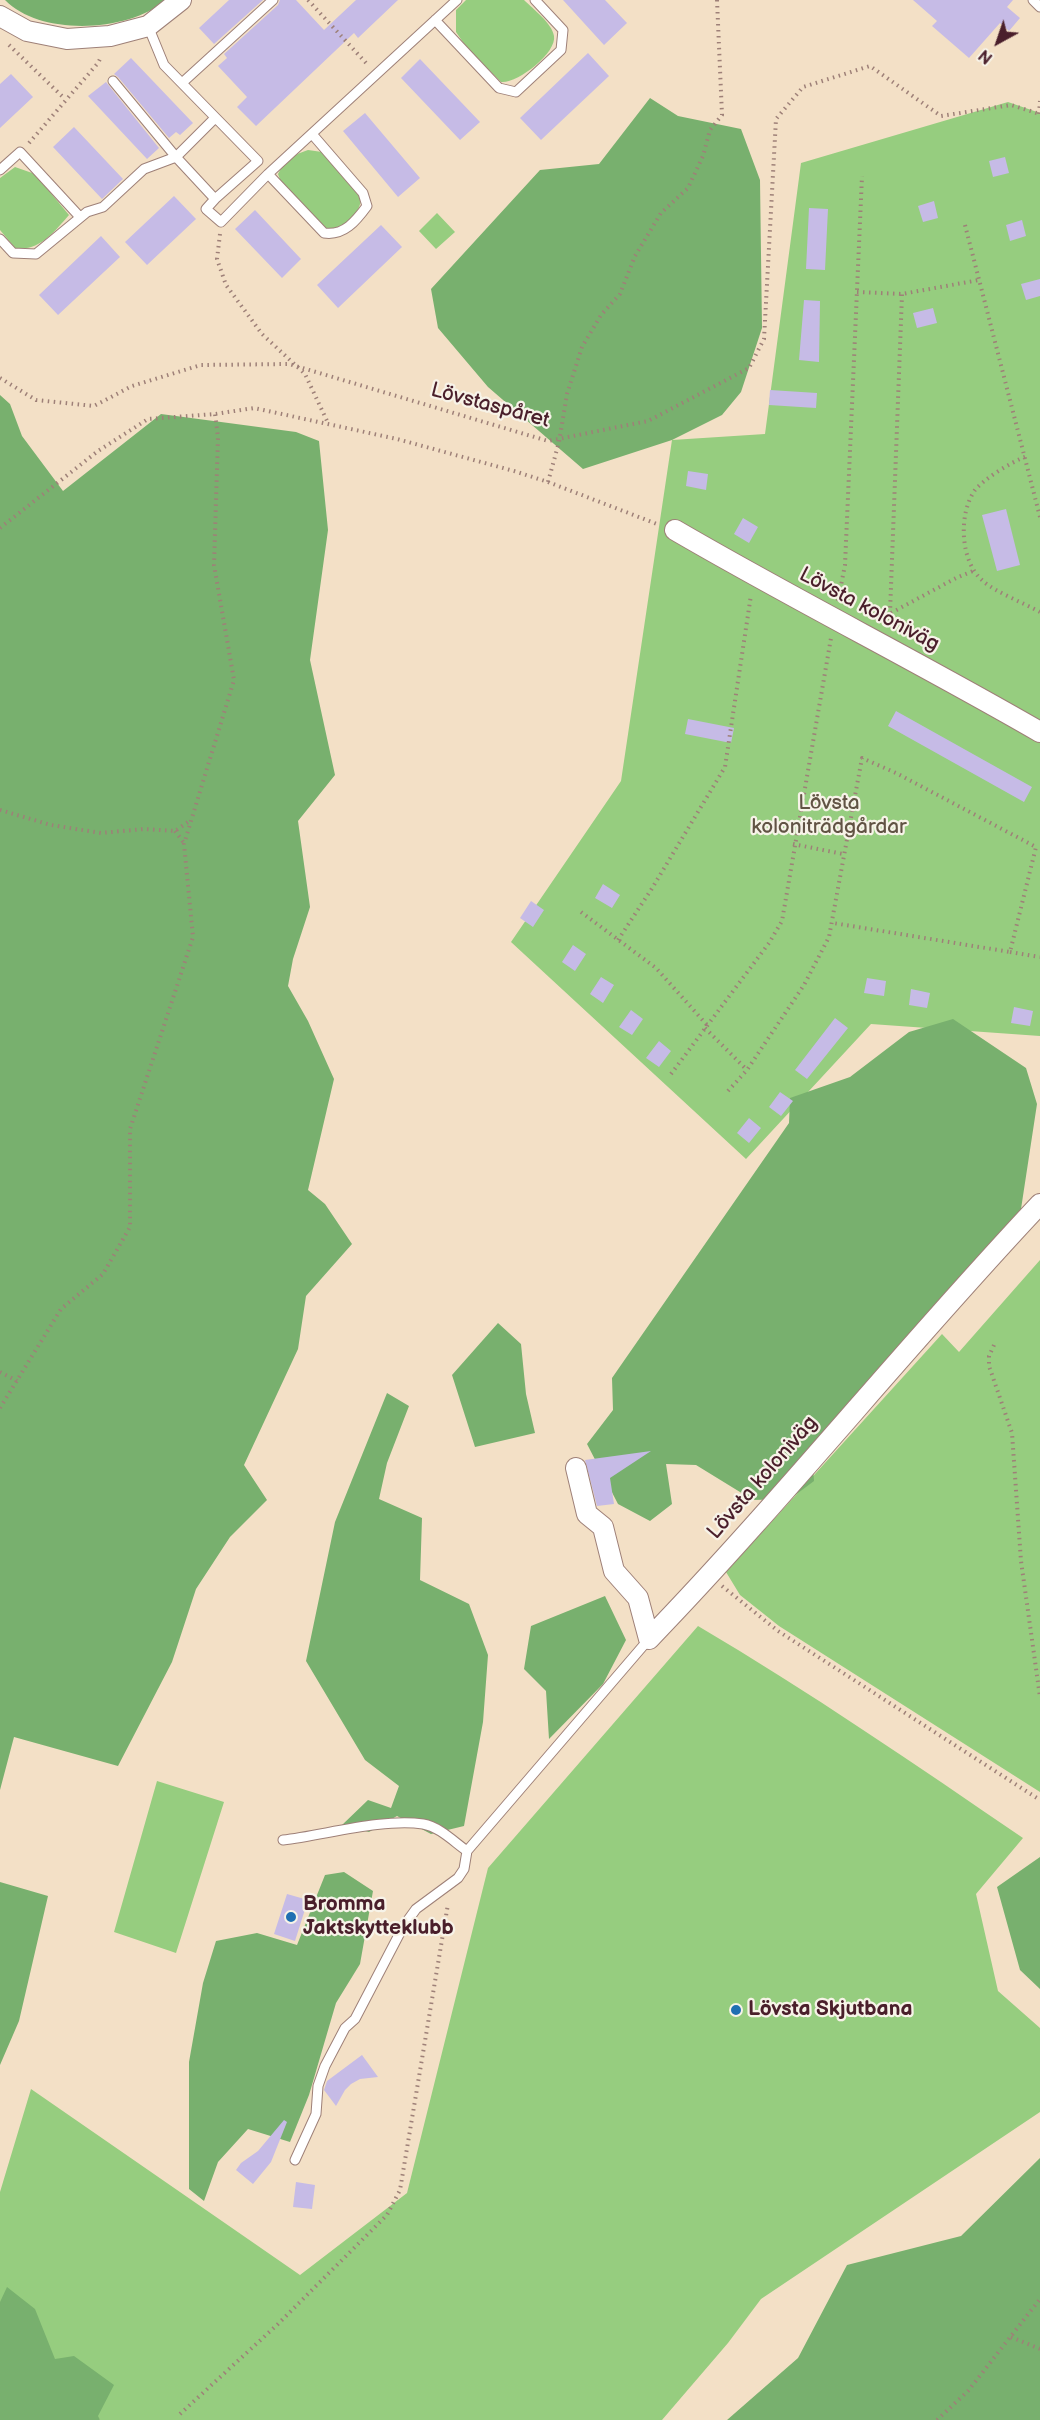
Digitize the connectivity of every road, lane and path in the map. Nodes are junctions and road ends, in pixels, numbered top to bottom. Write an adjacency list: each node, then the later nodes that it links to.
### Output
1 (181, 0): 11 (street)
2 (273, 0): 16 (lane)
3 (309, 0): 14 (path)
4 (457, 0): 10 (lane)
5 (536, 0): 10 (lane)
6 (717, 0): 39 (path)
7 (1033, 0): 8 (lane)
8 (1040, 6)
9 (0, 16): 12 (street)
10 (435, 20): 14 (lane)
11 (148, 26): 12 (street); 16 (lane)
12 (110, 36): 17 (path)
13 (8, 44): 17 (path)
14 (376, 73): 21 (lane)
15 (113, 81): 23 (lane)
16 (182, 83): 20 (lane)
17 (65, 99): 22 (path)
18 (1040, 100): 19 (path)
19 (1039, 114): 39 (path, Lövstaspåret)
20 (215, 118): 23 (lane); 27 (lane)
21 (312, 135): 25 (lane); 25 (lane)
22 (20, 152): 24 (lane); 28 (lane)
23 (176, 157): 27 (lane); 28 (lane)
24 (0, 170)
25 (268, 174): 29 (lane)
26 (862, 176): 33 (path)
27 (215, 199): 29 (lane)
28 (80, 217): 31 (lane)
29 (221, 222): 35 (path)
30 (965, 225): 32 (path)
31 (0, 239)
32 (979, 280): 34 (path); 40 (path)
33 (856, 292): 34 (path); 49 (path)
34 (903, 294): 48 (path)
35 (297, 366): 36 (path, Lövstaspåret); 38 (path); 39 (path, Lövstaspåret)
36 (0, 378)
37 (215, 414): 38 (path); 43 (path); 53 (path)
38 (328, 424): 41 (path)
39 (559, 439): 41 (path)
40 (1025, 457): 42 (path); 45 (path)
41 (548, 482): 44 (path)
42 (1040, 516)
43 (0, 528)
44 (675, 530): 46 (street, Lövsta koloniväg)
45 (973, 570): 47 (path); 48 (path)
46 (753, 576): 49 (street, Lövsta koloniväg); 60 (path)
47 (1040, 612)
48 (890, 613): 50 (path)
49 (835, 617): 50 (street, Lövsta koloniväg); 55 (path)
50 (880, 642): 51 (street, Lövsta koloniväg)
51 (1040, 732)
52 (0, 810): 54 (path)
53 (191, 820): 54 (path); 56 (path)
54 (176, 831): 56 (path)
55 (794, 843): 57 (path); 63 (path)
56 (184, 844): 70 (path)
57 (843, 854): 59 (path); 61 (path)
58 (581, 912): 60 (path)
59 (833, 923): 61 (path); 64 (path)
60 (618, 940): 63 (path)
61 (1010, 952): 62 (path)
62 (1040, 957)
63 (705, 1026): 64 (path); 65 (path)
64 (747, 1070): 66 (path)
65 (671, 1074)
66 (728, 1091)
67 (1040, 1204): 73 (street, Lövsta koloniväg)
68 (994, 1345): 75 (path)
69 (0, 1372): 70 (path)
70 (17, 1381): 71 (path)
71 (0, 1408)
72 (576, 1468): 74 (street)
73 (710, 1576): 74 (street, Lövsta koloniväg); 76 (path)
74 (649, 1639): 78 (lane)
75 (1040, 1697)
76 (1040, 1800)
77 (284, 1840): 78 (lane)
78 (467, 1851): 79 (lane)
79 (458, 1878): 80 (lane); 84 (path)
80 (295, 2160)
81 (1040, 2299): 82 (path)
82 (1011, 2337): 83 (path); 85 (path)
83 (1040, 2349)
84 (180, 2414)
85 (937, 2420)

